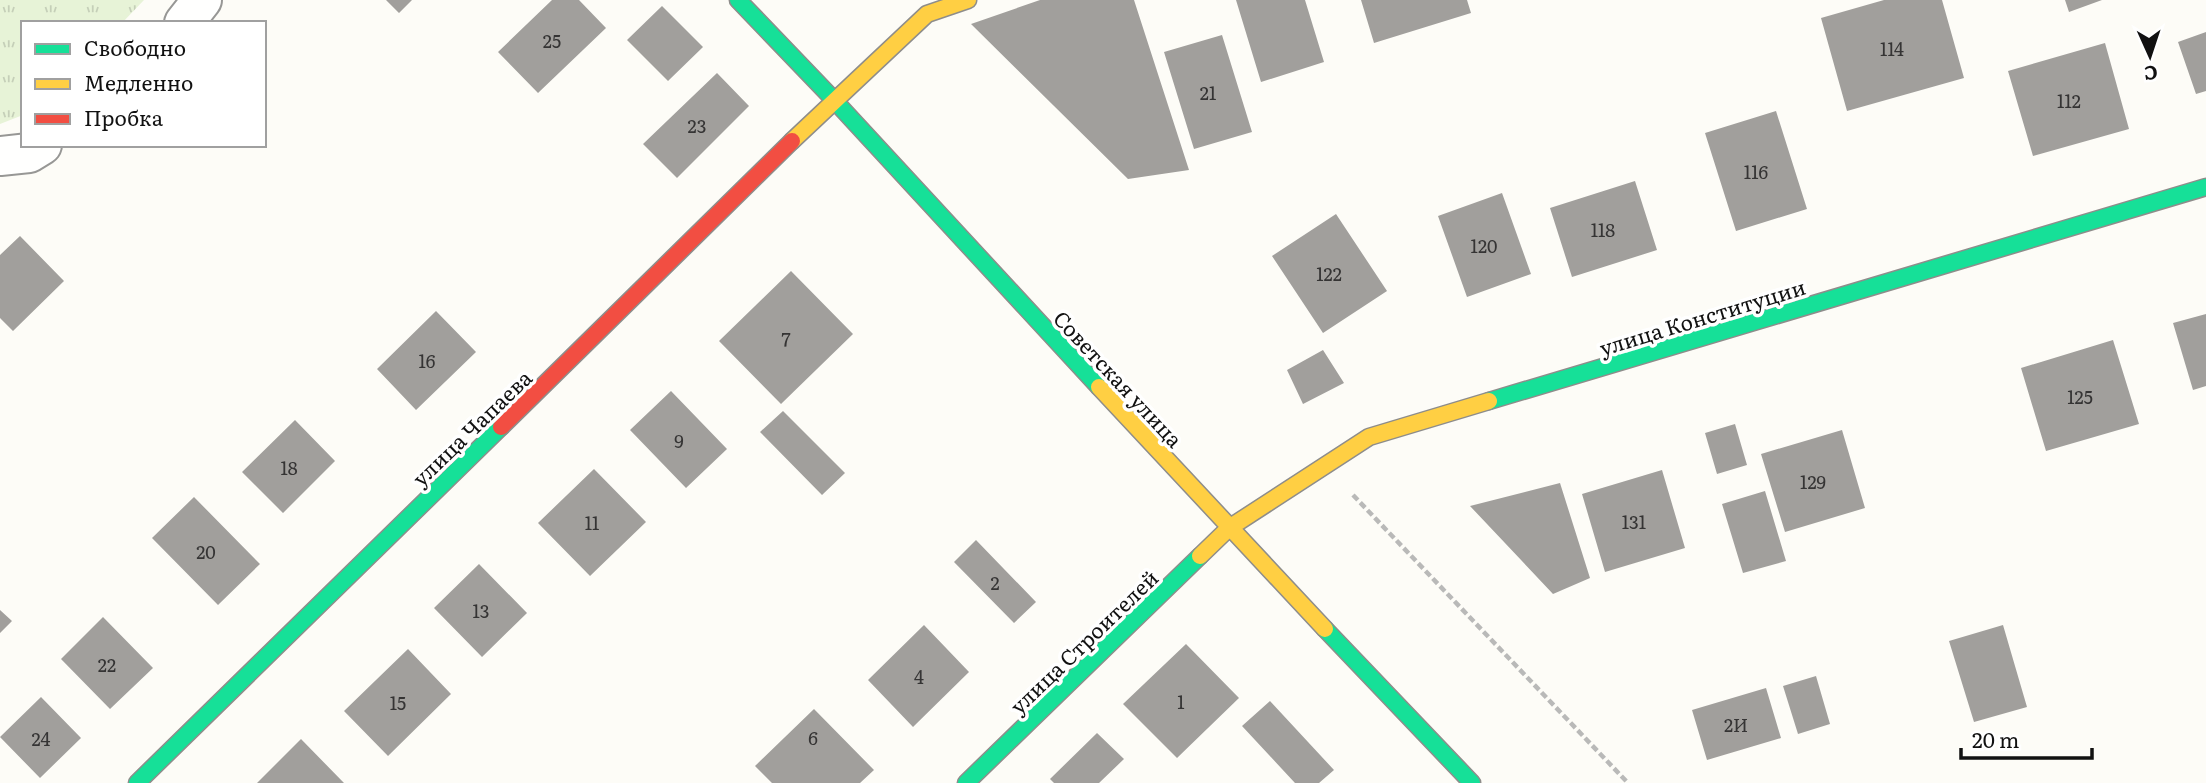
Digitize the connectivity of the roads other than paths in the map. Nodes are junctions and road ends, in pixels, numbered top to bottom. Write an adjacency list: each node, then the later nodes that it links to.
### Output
1 (202, 0): 4 (street)
2 (738, 0): 5 (street, Советская улица)
3 (968, 0): 5 (street, улица Чапаева)
4 (186, 21)
5 (834, 100): 9 (street, Советская улица); 10 (street, улица Чапаева)
6 (39, 147): 7 (street)
7 (0, 156)
8 (2206, 187): 9 (street, улица Конституции)
9 (1229, 528): 11 (street, улица Строителей); 12 (street, Советская улица)
10 (137, 783)
11 (967, 783)
12 (1472, 783)

